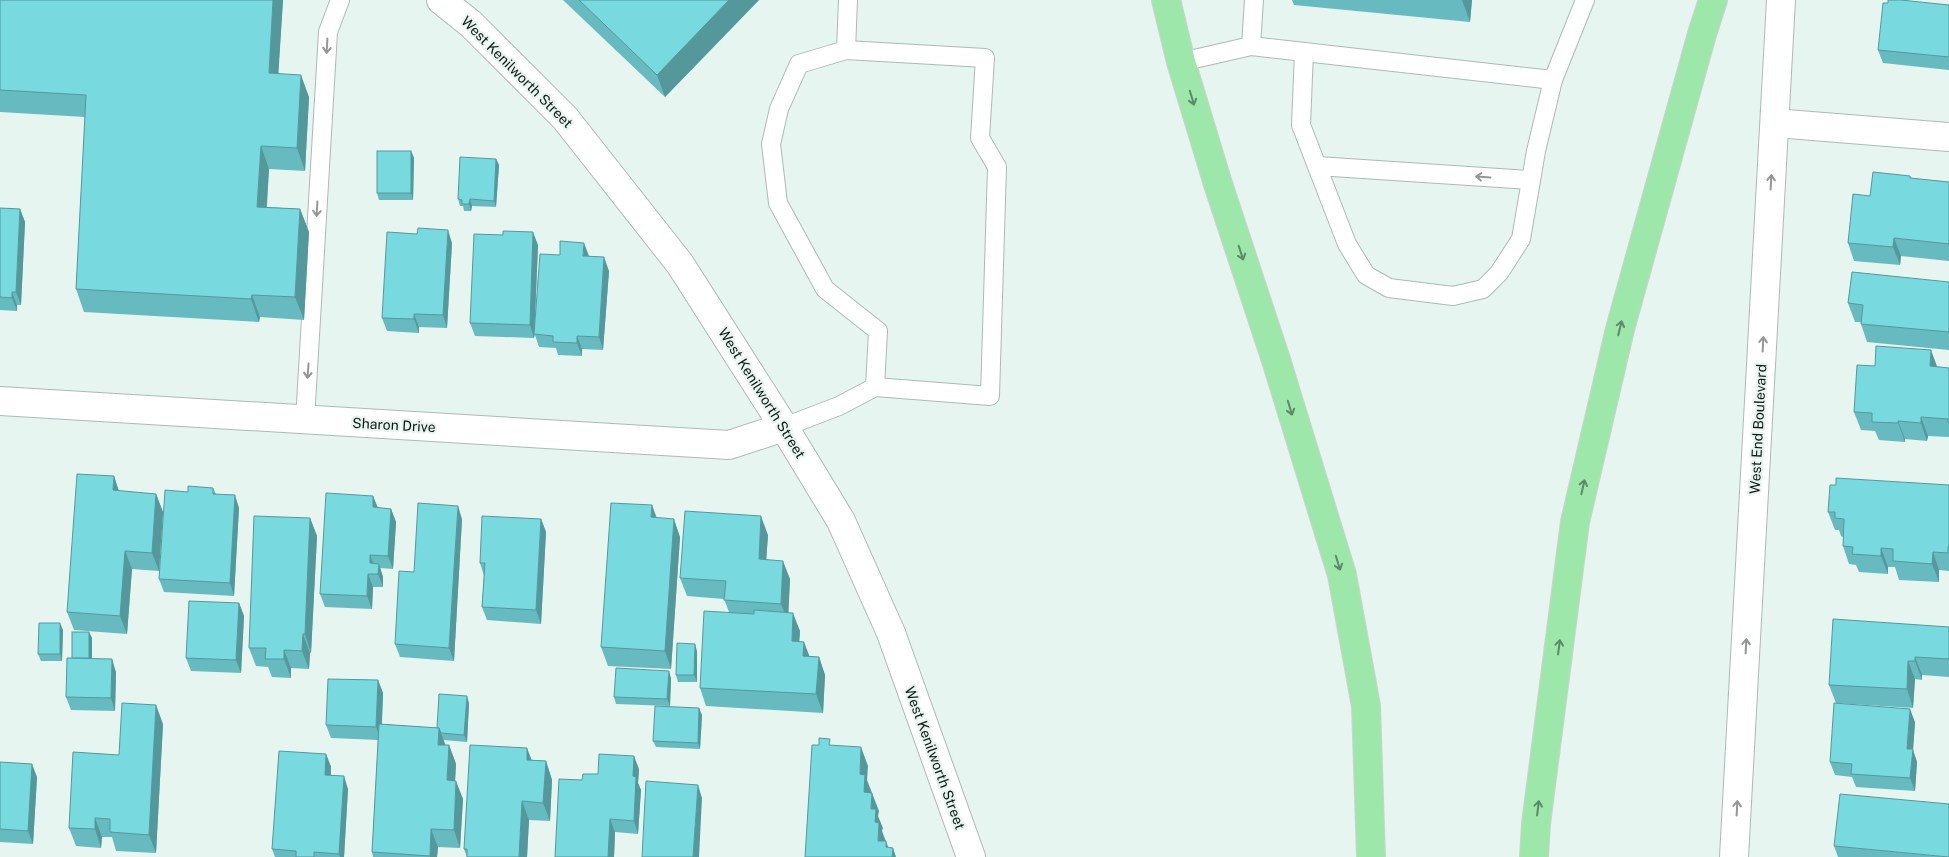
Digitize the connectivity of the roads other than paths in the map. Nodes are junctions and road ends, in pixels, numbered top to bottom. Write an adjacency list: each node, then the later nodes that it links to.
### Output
1 (340, 0): 20 (lane, one-way to 20)
2 (441, 0): 21 (street, West Kenilworth Street)
3 (848, 0): 10 (lane)
4 (1166, 0): 12 (highway)
5 (1254, 0): 9 (lane)
6 (1585, 0): 13 (lane)
7 (1713, 0): 24 (highway, one-way to 7)
8 (1781, 0): 14 (street, West End Boulevard)
9 (1250, 46): 11 (lane); 12 (lane)
10 (846, 50): 18 (lane); 18 (lane)
11 (1304, 52): 13 (lane); 16 (lane)
12 (1182, 62): 23 (highway, one-way to 23)
13 (1553, 80): 17 (lane)
14 (1775, 123): 15 (street); 25 (street, West End Boulevard, one-way to 14)
15 (1949, 137)
16 (1317, 166): 17 (lane, one-way to 16); 17 (lane)
17 (1531, 180)
18 (875, 387): 21 (lane)
19 (0, 401): 20 (street, Sharon Drive)
20 (305, 420): 21 (street, Sharon Drive)
21 (784, 427): 22 (street, West Kenilworth Street)
22 (971, 857)
23 (1371, 857)
24 (1534, 857)
25 (1734, 857)

